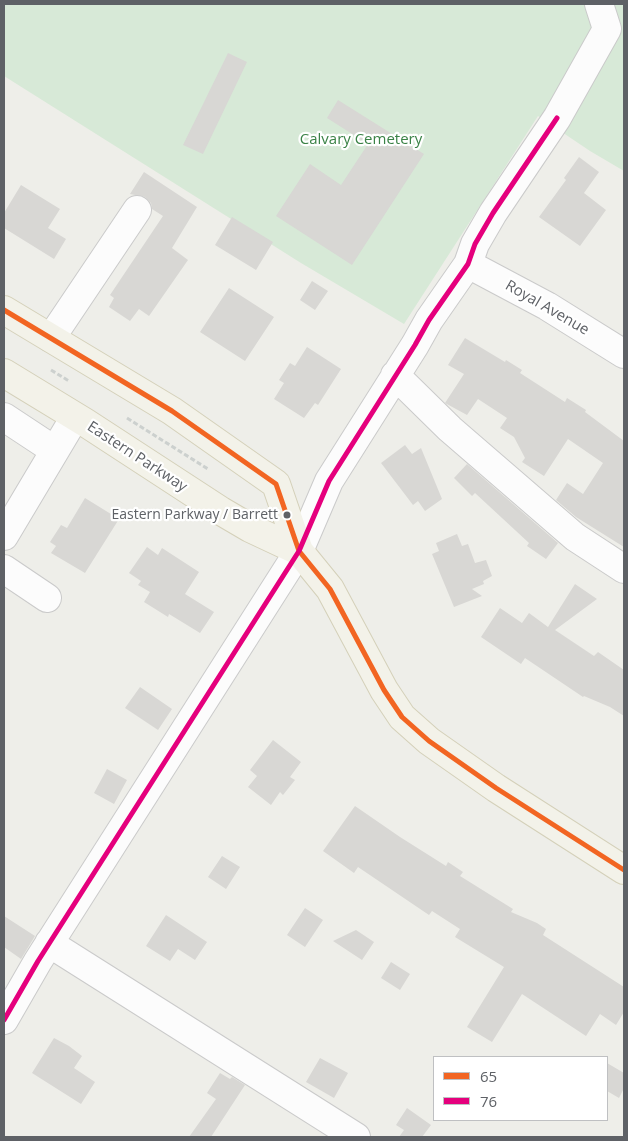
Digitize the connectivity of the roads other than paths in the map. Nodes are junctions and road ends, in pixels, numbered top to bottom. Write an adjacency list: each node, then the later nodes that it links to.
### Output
1 (599, 4): 3 (street)
2 (137, 210): 5 (street)
3 (468, 264): 6 (street, Royal Avenue); 8 (street)
4 (4, 310): 5 (main road, Eastern Parkway)
5 (51, 338): 13 (main road, Eastern Parkway)
6 (624, 354)
7 (4, 373): 10 (main road, Eastern Parkway)
8 (396, 375): 13 (street); 15 (street)
9 (4, 417): 11 (street)
10 (75, 417): 11 (street); 13 (main road, Eastern Parkway)
11 (54, 450): 12 (street)
12 (4, 536)
13 (299, 550): 17 (main road, Eastern Parkway); 18 (street)
14 (4, 569): 16 (street)
15 (624, 569)
16 (47, 598)
17 (624, 870)
18 (49, 943): 19 (street); 20 (street)
19 (4, 1020)
20 (356, 1137)

